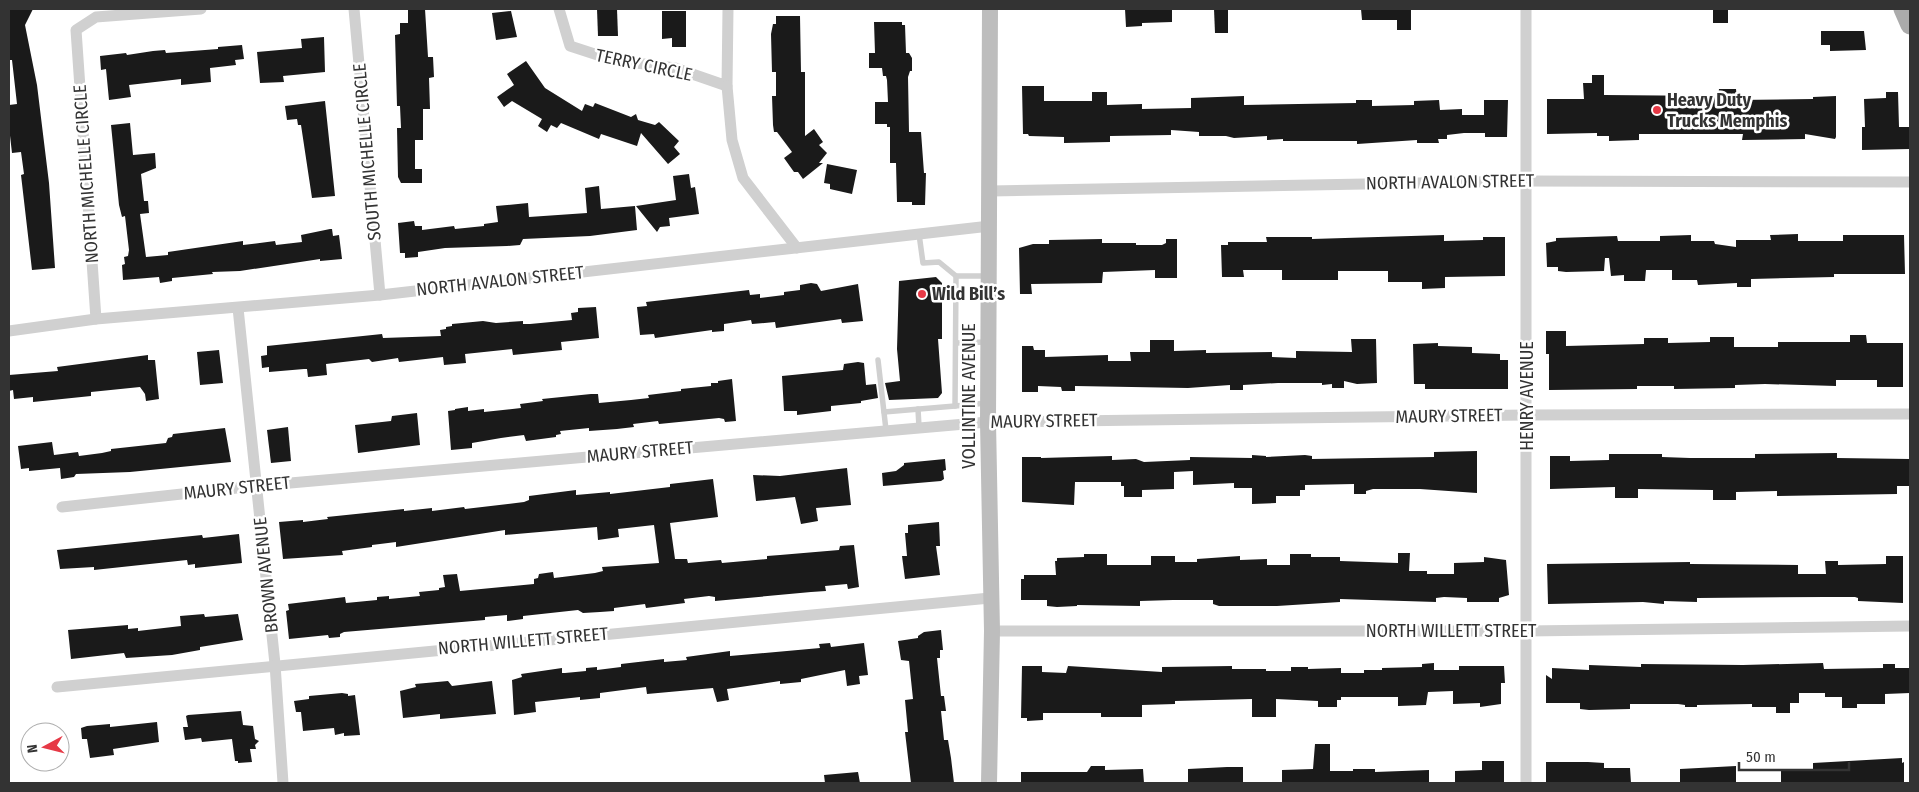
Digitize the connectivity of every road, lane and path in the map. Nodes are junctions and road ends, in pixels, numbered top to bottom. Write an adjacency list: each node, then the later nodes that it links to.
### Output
1 (201, 9): 20 (street, NORTH MICHELLE CIRCLE)
2 (354, 9): 18 (street, SOUTH MICHELLE CIRCLE)
3 (559, 9): 9 (street, TERRY CIRCLE)
4 (728, 9): 9 (street)
5 (990, 9): 12 (street, VOLLINTINE AVENUE)
6 (1526, 9): 10 (street, HENRY AVENUE)
7 (1903, 9): 8 (main road)
8 (1910, 25)
9 (727, 86): 15 (street)
10 (1527, 181): 11 (street, NORTH AVALON STREET); 12 (street, NORTH AVALON STREET); 30 (street, HENRY AVENUE)
11 (1910, 182)
12 (990, 191): 13 (street, VOLLINTINE AVENUE)
13 (990, 226): 14 (street, NORTH AVALON STREET); 17 (street, VOLLINTINE AVENUE)
14 (919, 234): 15 (street, NORTH AVALON STREET); 16 (lane)
15 (797, 248): 18 (street, NORTH AVALON STREET)
16 (956, 276): 17 (lane); 23 (lane)
17 (990, 276): 22 (street, VOLLINTINE AVENUE)
18 (380, 295): 19 (street, NORTH AVALON STREET)
19 (238, 308): 20 (street, NORTH AVALON STREET); 34 (street, BROWN AVENUE)
20 (96, 319): 21 (street, NORTH AVALON STREET)
21 (9, 331)
22 (989, 342): 23 (lane); 25 (street, VOLLINTINE AVENUE)
23 (956, 343): 26 (lane)
24 (878, 360): 28 (lane)
25 (989, 403): 26 (lane); 31 (street, VOLLINTINE AVENUE)
26 (956, 406): 27 (lane)
27 (918, 409): 28 (lane); 32 (lane)
28 (884, 412): 33 (lane)
29 (1910, 414): 30 (street, MAURY STREET)
30 (1527, 415): 31 (street, MAURY STREET); 39 (street, HENRY AVENUE)
31 (988, 422): 32 (street, MAURY STREET); 36 (street, VOLLINTINE AVENUE)
32 (919, 426): 33 (street, MAURY STREET)
33 (886, 430): 34 (street, MAURY STREET)
34 (256, 486): 35 (street, MAURY STREET); 40 (street, BROWN AVENUE)
35 (62, 507)
36 (990, 598): 38 (street, VOLLINTINE AVENUE); 40 (street, NORTH WILLETT STREET)
37 (1910, 626): 39 (street, NORTH WILLETT STREET)
38 (992, 631): 39 (street, NORTH WILLETT STREET); 43 (street, VOLLINTINE AVENUE)
39 (1526, 631): 44 (street, HENRY AVENUE)
40 (276, 664): 41 (street, NORTH WILLETT STREET); 42 (street, BROWN AVENUE)
41 (57, 686)
42 (283, 783)
43 (990, 783)
44 (1526, 783)

